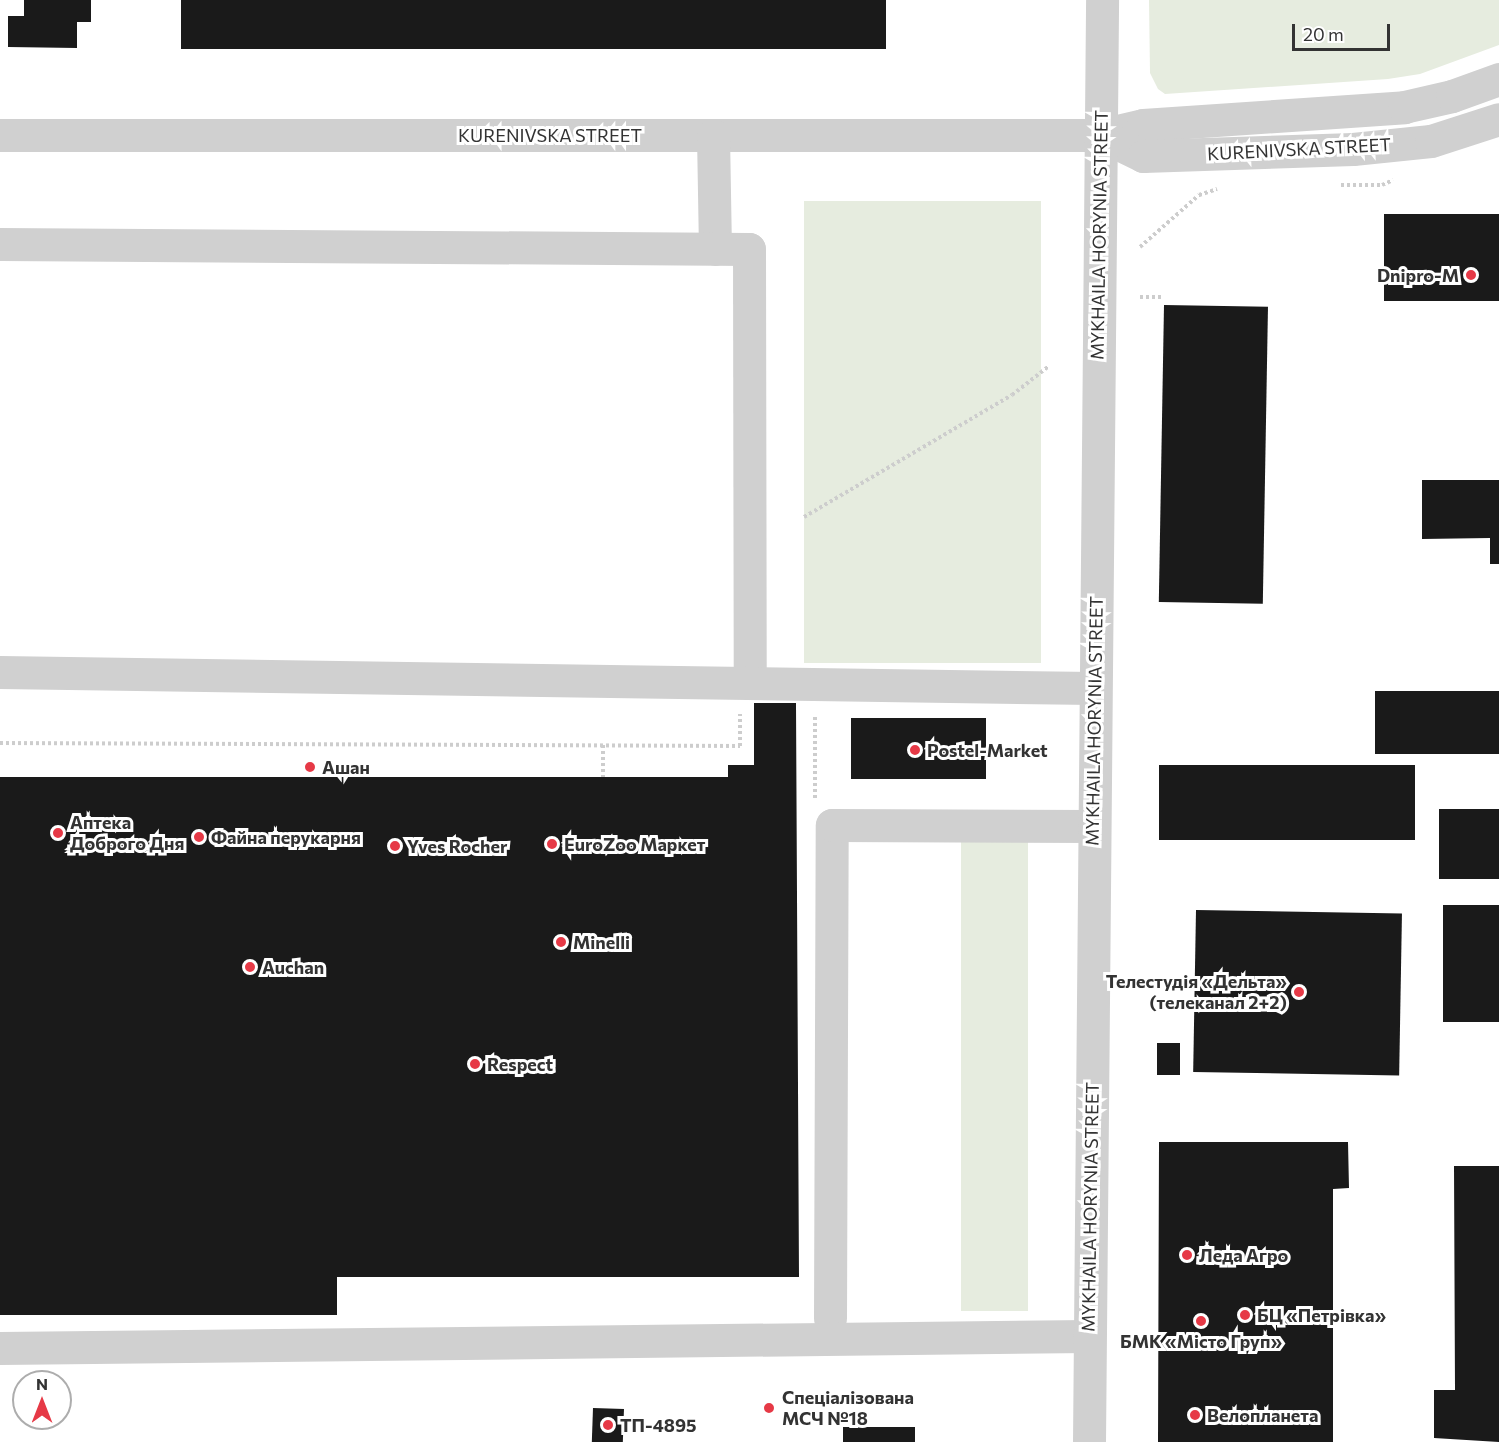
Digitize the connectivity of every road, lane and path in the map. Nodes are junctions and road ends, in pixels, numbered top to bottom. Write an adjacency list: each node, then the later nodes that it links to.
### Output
1 (1102, 0): 6 (street, MYKHAILA HORYNIA STREET)
2 (1499, 79): 6 (street, KURENIVSKA STREET)
3 (1499, 120): 6 (street, KURENIVSKA STREET)
4 (0, 135): 5 (street, KURENIVSKA STREET)
5 (713, 135): 6 (street, KURENIVSKA STREET); 8 (street)
6 (1100, 135): 15 (street, MYKHAILA HORYNIA STREET)
7 (0, 244): 8 (street)
8 (715, 249): 14 (street)
9 (1140, 297): 10 (path)
10 (1164, 297)
11 (1049, 366): 12 (path)
12 (804, 517)
13 (0, 672): 14 (street)
14 (750, 683): 15 (street)
15 (1094, 688): 20 (street, MYKHAILA HORYNIA STREET)
16 (0, 743): 17 (path)
17 (603, 745): 18 (path); 19 (path)
18 (740, 746)
19 (603, 777)
20 (1093, 826): 21 (street); 22 (street, MYKHAILA HORYNIA STREET)
21 (830, 1318)
22 (1089, 1336): 23 (street); 24 (street, MYKHAILA HORYNIA STREET)
23 (0, 1348)
24 (1089, 1442)

